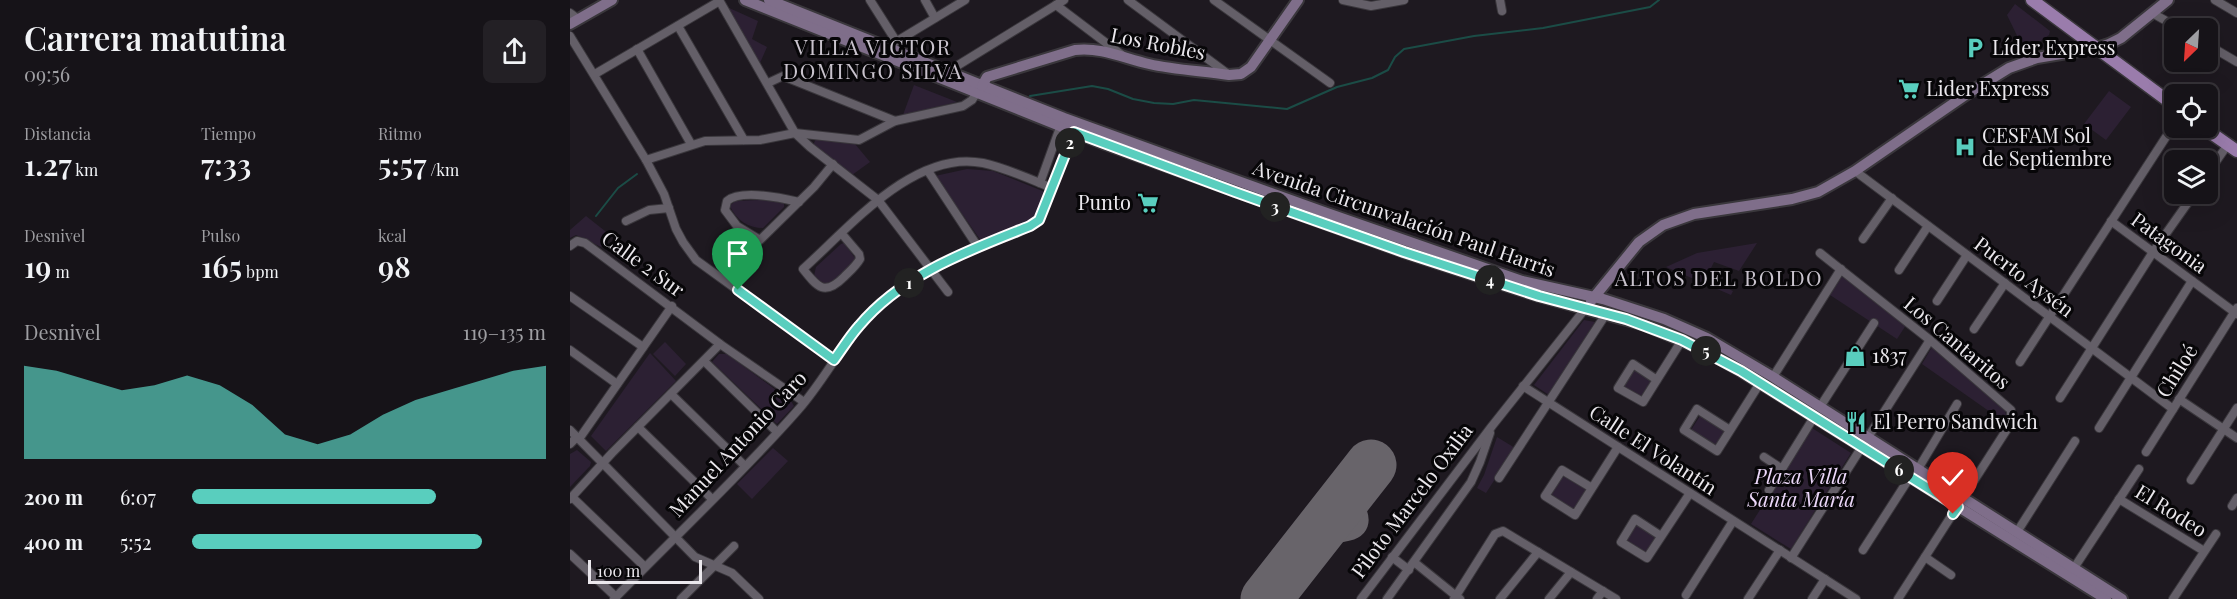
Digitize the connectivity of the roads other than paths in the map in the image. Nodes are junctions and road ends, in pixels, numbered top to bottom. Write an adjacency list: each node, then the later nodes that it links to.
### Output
1 (612, 0): 23 (main road)
2 (745, 0): 28 (main road, Avenida Circunvalación Paul Harris)
3 (769, 0): 28 (main road, Avenida Circunvalación Paul Harris)
4 (870, 0): 28 (street)
5 (925, 0): 22 (street)
6 (965, 0): 22 (street)
7 (1064, 0): 18 (street)
8 (1128, 0): 36 (street)
9 (1214, 0): 27 (street)
10 (1298, 0): 27 (main road, Los Robles)
11 (1343, 0): 12 (street)
12 (1404, 0)
13 (1500, 0): 19 (street)
14 (2032, 0): 29 (main road)
15 (2168, 0): 20 (main road, Piloto Marcelo Oxilia)
16 (2215, 0): 21 (street)
17 (718, 1): 25 (street); 37 (street)
18 (1056, 5): 32 (street); 34 (street)
19 (1502, 11)
20 (2152, 13): 24 (street); 29 (main road, Piloto Marcelo Oxilia)
21 (2237, 13)
22 (935, 18): 28 (street)
23 (573, 19)
24 (2164, 20)
25 (678, 26): 30 (street); 47 (street)
26 (570, 36): 35 (street)
27 (1271, 40): 36 (main road, Los Robles); 38 (street)
28 (887, 47): 34 (main road, Avenida Circunvalación Paul Harris); 39 (main road, Avenida Circunvalación Paul Harris)
29 (2097, 48): 40 (main road); 54 (main road, Piloto Marcelo Oxilia)
30 (637, 50): 35 (street); 48 (street)
31 (2218, 51): 33 (street)
32 (1122, 55): 36 (main road, Los Robles); 39 (main road, Los Robles)
33 (2237, 62)
34 (947, 72): 39 (main road, Avenida Circunvalación Paul Harris)
35 (595, 74): 50 (street)
36 (1229, 75)
37 (768, 83): 41 (street); 44 (street)
38 (1330, 83)
39 (979, 89): 41 (street); 42 (main road, Avenida Circunvalación Paul Harris)
40 (2164, 98)
41 (895, 121): 44 (street)
42 (1062, 122): 43 (main road, Avenida Circunvalación Paul Harris); 55 (street)
43 (1076, 127): 56 (street, Manuel Antonio Caro); 79 (main road, Avenida Circunvalación Paul Harris); 82 (main road, Avenida Circunvalación Paul Harris)
44 (795, 133): 47 (street); 52 (street)
45 (2165, 138): 63 (street)
46 (2216, 138): 49 (main road)
47 (744, 140): 48 (street)
48 (691, 144): 50 (street)
49 (2231, 151): 51 (street)
50 (646, 160): 61 (street)
51 (2218, 163)
52 (833, 164): 58 (street); 59 (street)
53 (928, 171): 55 (street); 58 (street); 68 (street)
54 (1855, 171): 57 (street, Puerto Aysén); 79 (main road, Piloto Marcelo Oxilia)
55 (1040, 183): 56 (street)
56 (1052, 188): 68 (street, Manuel Antonio Caro)
57 (1892, 198): 64 (street, Puerto Aysén); 66 (street)
58 (878, 200): 65 (street); 73 (street)
59 (799, 202): 59 (street)
60 (2187, 204): 69 (street)
61 (669, 208): 62 (street); 94 (street)
62 (626, 221)
63 (2111, 221): 69 (street, Patagonia); 85 (street)
64 (1929, 226): 71 (street, Puerto Aysén); 74 (street)
65 (842, 234): 65 (street)
66 (1863, 239)
67 (573, 243): 81 (street, Calle 2 Sur)
68 (978, 247): 73 (street, Manuel Antonio Caro)
69 (2153, 252): 75 (street, Patagonia); 92 (street)
70 (1820, 253): 72 (street, Los Cantaritos)
71 (1967, 255): 76 (street, Puerto Aysén); 80 (street)
72 (1841, 269): 89 (street, Los Cantaritos); 97 (street)
73 (932, 270): 77 (street); 94 (street, Manuel Antonio Caro)
74 (1899, 270)
75 (2192, 281): 83 (street, Patagonia); 98 (street)
76 (2005, 283): 85 (street, Puerto Aysén); 87 (street)
77 (948, 292)
78 (570, 296): 91 (street)
79 (1594, 297): 82 (main road, Piloto Marcelo Oxilia); 97 (main road, Avenida Circunvalación Paul Harris)
80 (1936, 301)
81 (672, 306): 90 (street, Calle 2 Sur); 91 (street)
82 (1585, 309): 84 (main road, Avenida Circunvalación Paul Harris); 102 (street, Piloto Marcelo Oxilia)
83 (2236, 311): 105 (street, Chiloé)
84 (1606, 314): 88 (main road, Avenida Circunvalación Paul Harris); 107 (street)
85 (2050, 316): 92 (street, Puerto Aysén); 96 (street)
86 (1874, 323): 111 (street)
87 (1974, 329)
88 (1682, 340): 99 (street); 100 (main road, Avenida Circunvalación Paul Harris)
89 (1930, 340): 122 (street); 141 (street, Los Cantaritos)
90 (720, 344): 95 (street); 106 (street, Calle 2 Sur)
91 (643, 347): 101 (street)
92 (2093, 349): 98 (street, Puerto Aysén); 104 (street)
93 (570, 350): 101 (street)
94 (834, 360): 106 (street, Manuel Antonio Caro)
95 (704, 361): 103 (street); 118 (street)
96 (2020, 362)
97 (1773, 376): 111 (main road, Avenida Circunvalación Paul Harris)
98 (2131, 378): 110 (street, Puerto Aysén); 114 (street)
99 (1657, 380): 99 (street)
100 (1760, 383): 111 (main road, Avenida Circunvalación Paul Harris); 117 (street)
101 (617, 384): 119 (street)
102 (1523, 386): 107 (street, Calle El Volantín); 112 (street, Piloto Marcelo Oxilia)
103 (671, 394): 113 (street); 128 (street)
104 (2060, 398)
105 (2179, 399): 110 (street, Chiloé); 115 (street)
106 (804, 402): 118 (street, Manuel Antonio Caro)
107 (1549, 403): 124 (street, Calle El Volantín); 132 (street)
108 (1957, 404): 131 (street)
109 (2237, 408): 115 (street)
110 (2173, 409): 125 (street, Chiloé)
111 (1817, 412): 122 (main road, Avenida Circunvalación Paul Harris); 129 (street)
112 (1492, 426): 154 (street, Piloto Marcelo Oxilia); 157 (street, Piloto Marcelo Oxilia)
113 (638, 427): 127 (street); 140 (street)
114 (2099, 428)
115 (2224, 429): 120 (street); 133 (street)
116 (570, 430): 119 (street)
117 (1730, 430): 117 (street)
118 (777, 432): 128 (street, Manuel Antonio Caro)
119 (578, 438): 123 (street); 127 (street)
120 (2237, 438)
121 (2075, 441): 144 (street)
122 (1864, 442): 131 (main road, Avenida Circunvalación Paul Harris); 156 (street)
123 (570, 444)
124 (1618, 447): 134 (street); 136 (street, Calle El Volantín)
125 (2146, 452)
126 (1764, 457): 129 (street)
127 (604, 464): 137 (street); 146 (street)
128 (745, 466): 140 (street, Manuel Antonio Caro)
129 (1782, 469): 135 (street)
130 (2139, 469): 139 (street)
131 (1914, 473): 141 (main road, Avenida Circunvalación Paul Harris); 150 (street)
132 (1499, 478)
133 (2191, 480)
134 (1592, 488): 134 (street)
135 (1769, 490)
136 (1690, 493): 143 (street, Calle El Volantín); 147 (street)
137 (571, 498): 159 (street)
138 (2237, 498): 142 (street)
139 (2119, 499): 152 (street, El Rodeo); 160 (street)
140 (712, 500): 146 (street, Manuel Antonio Caro)
141 (1961, 502): 144 (main road, Avenida Circunvalación Paul Harris); 155 (street, Los Cantaritos); 181 (main road, Avenida Circunvalación Paul Harris)
142 (2232, 506)
143 (1733, 521): 149 (street, Calle El Volantín); 166 (street)
144 (2017, 532): 160 (main road, Avenida Circunvalación Paul Harris)
145 (2216, 534): 152 (street, El Rodeo)
146 (675, 536): 158 (street); 159 (street, Manuel Antonio Caro)
147 (1661, 536): 147 (street)
148 (734, 546): 158 (street)
149 (1780, 550): 156 (street, Calle El Volantín); 177 (street)
150 (1863, 550)
151 (1538, 552): 162 (street); 169 (street); 173 (street)
152 (2204, 552): 183 (street, El Rodeo)
153 (570, 554): 167 (street)
154 (1392, 557): 161 (street); 171 (street, Piloto Marcelo Oxilia)
155 (1925, 557): 163 (street); 180 (street, Los Cantaritos)
156 (1791, 558): 164 (street, Calle El Volantín)
157 (1414, 562): 161 (street, Piloto Marcelo Oxilia); 169 (street)
158 (714, 566): 168 (street); 170 (street)
159 (645, 567): 167 (street, Manuel Antonio Caro)
160 (2074, 568): 182 (main road, Avenida Circunvalación Paul Harris)
161 (1409, 570): 172 (street, Piloto Marcelo Oxilia)
162 (1571, 572): 165 (street); 174 (street)
163 (1951, 575)
164 (1825, 579): 178 (street); 179 (street, Calle El Volantín)
165 (1603, 591): 175 (street); 176 (street)
166 (1686, 596)
167 (615, 598)
168 (756, 598)
169 (1456, 598)
170 (681, 599)
171 (1360, 599)
172 (1387, 599)
173 (1500, 599)
174 (1549, 599)
175 (1597, 599)
176 (1616, 599)
177 (1748, 599)
178 (1812, 599)
179 (1856, 599)
180 (1898, 599)
181 (2106, 599)
182 (2122, 599)
183 (2173, 599)

